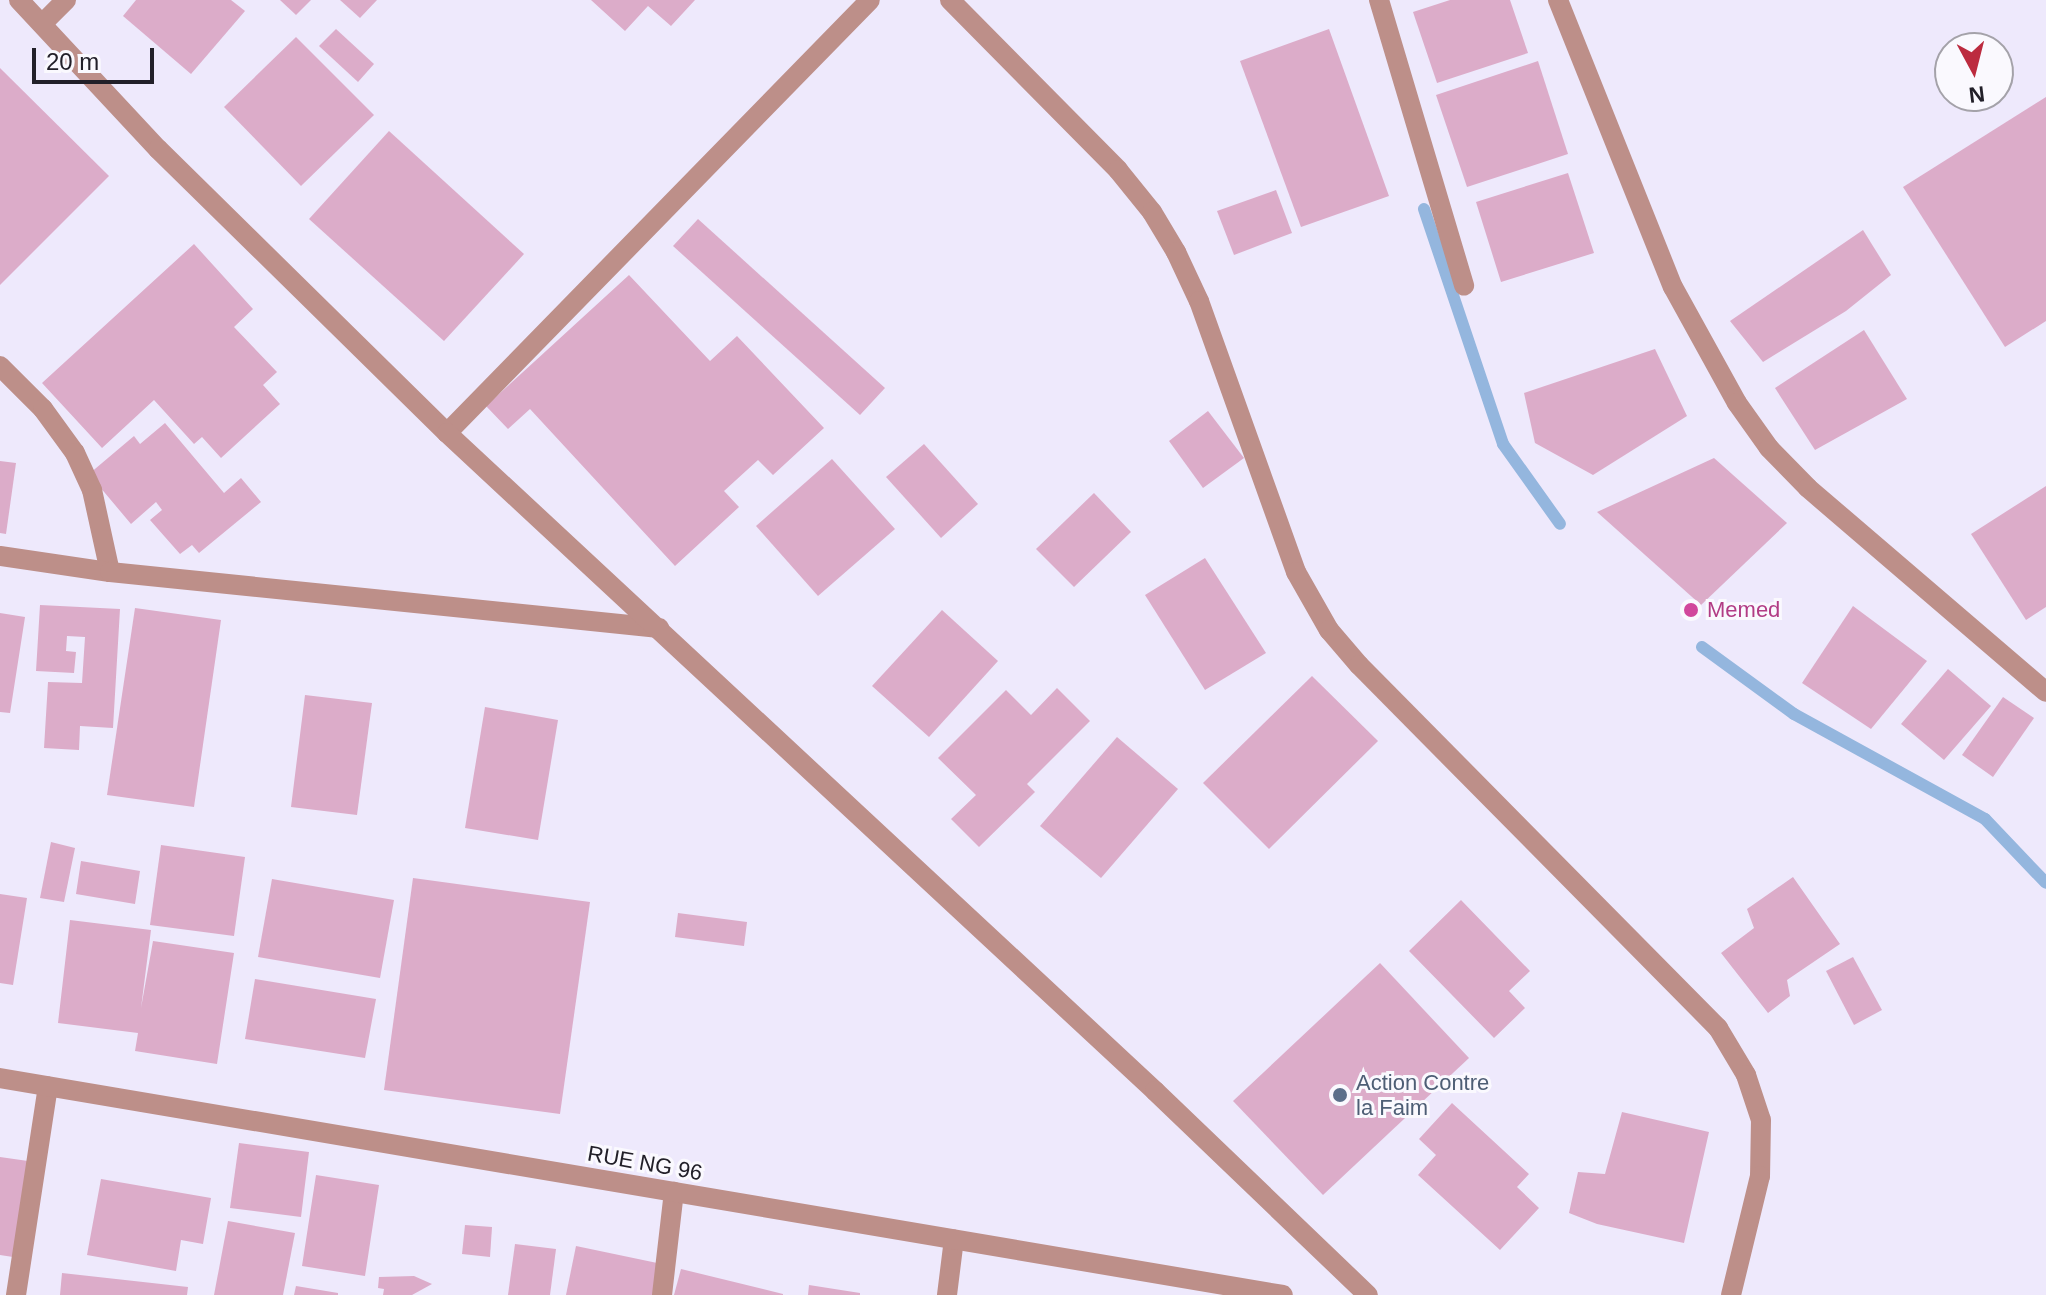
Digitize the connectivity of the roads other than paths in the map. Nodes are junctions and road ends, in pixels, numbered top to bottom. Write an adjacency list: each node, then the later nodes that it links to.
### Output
1 (19, 0): 7 (street)
2 (66, 0): 7 (street)
3 (870, 0): 10 (street)
4 (950, 0): 24 (street)
5 (1379, 0): 8 (street)
6 (1558, 0): 14 (street)
7 (42, 24): 10 (street)
8 (1464, 286)
9 (0, 366): 12 (street)
10 (447, 433): 13 (street)
11 (0, 556): 12 (street)
12 (110, 572): 13 (street)
13 (659, 628): 23 (street)
14 (2046, 692)
15 (0, 1078): 16 (street, RUE NG 96)
16 (48, 1086): 17 (street, RUE NG 96); 19 (street)
17 (674, 1192): 18 (street, RUE NG 96); 20 (street)
18 (954, 1239): 21 (street); 22 (street, RUE NG 96)
19 (16, 1295)
20 (662, 1295)
21 (947, 1295)
22 (1283, 1295)
23 (1368, 1295)
24 (1731, 1295)

